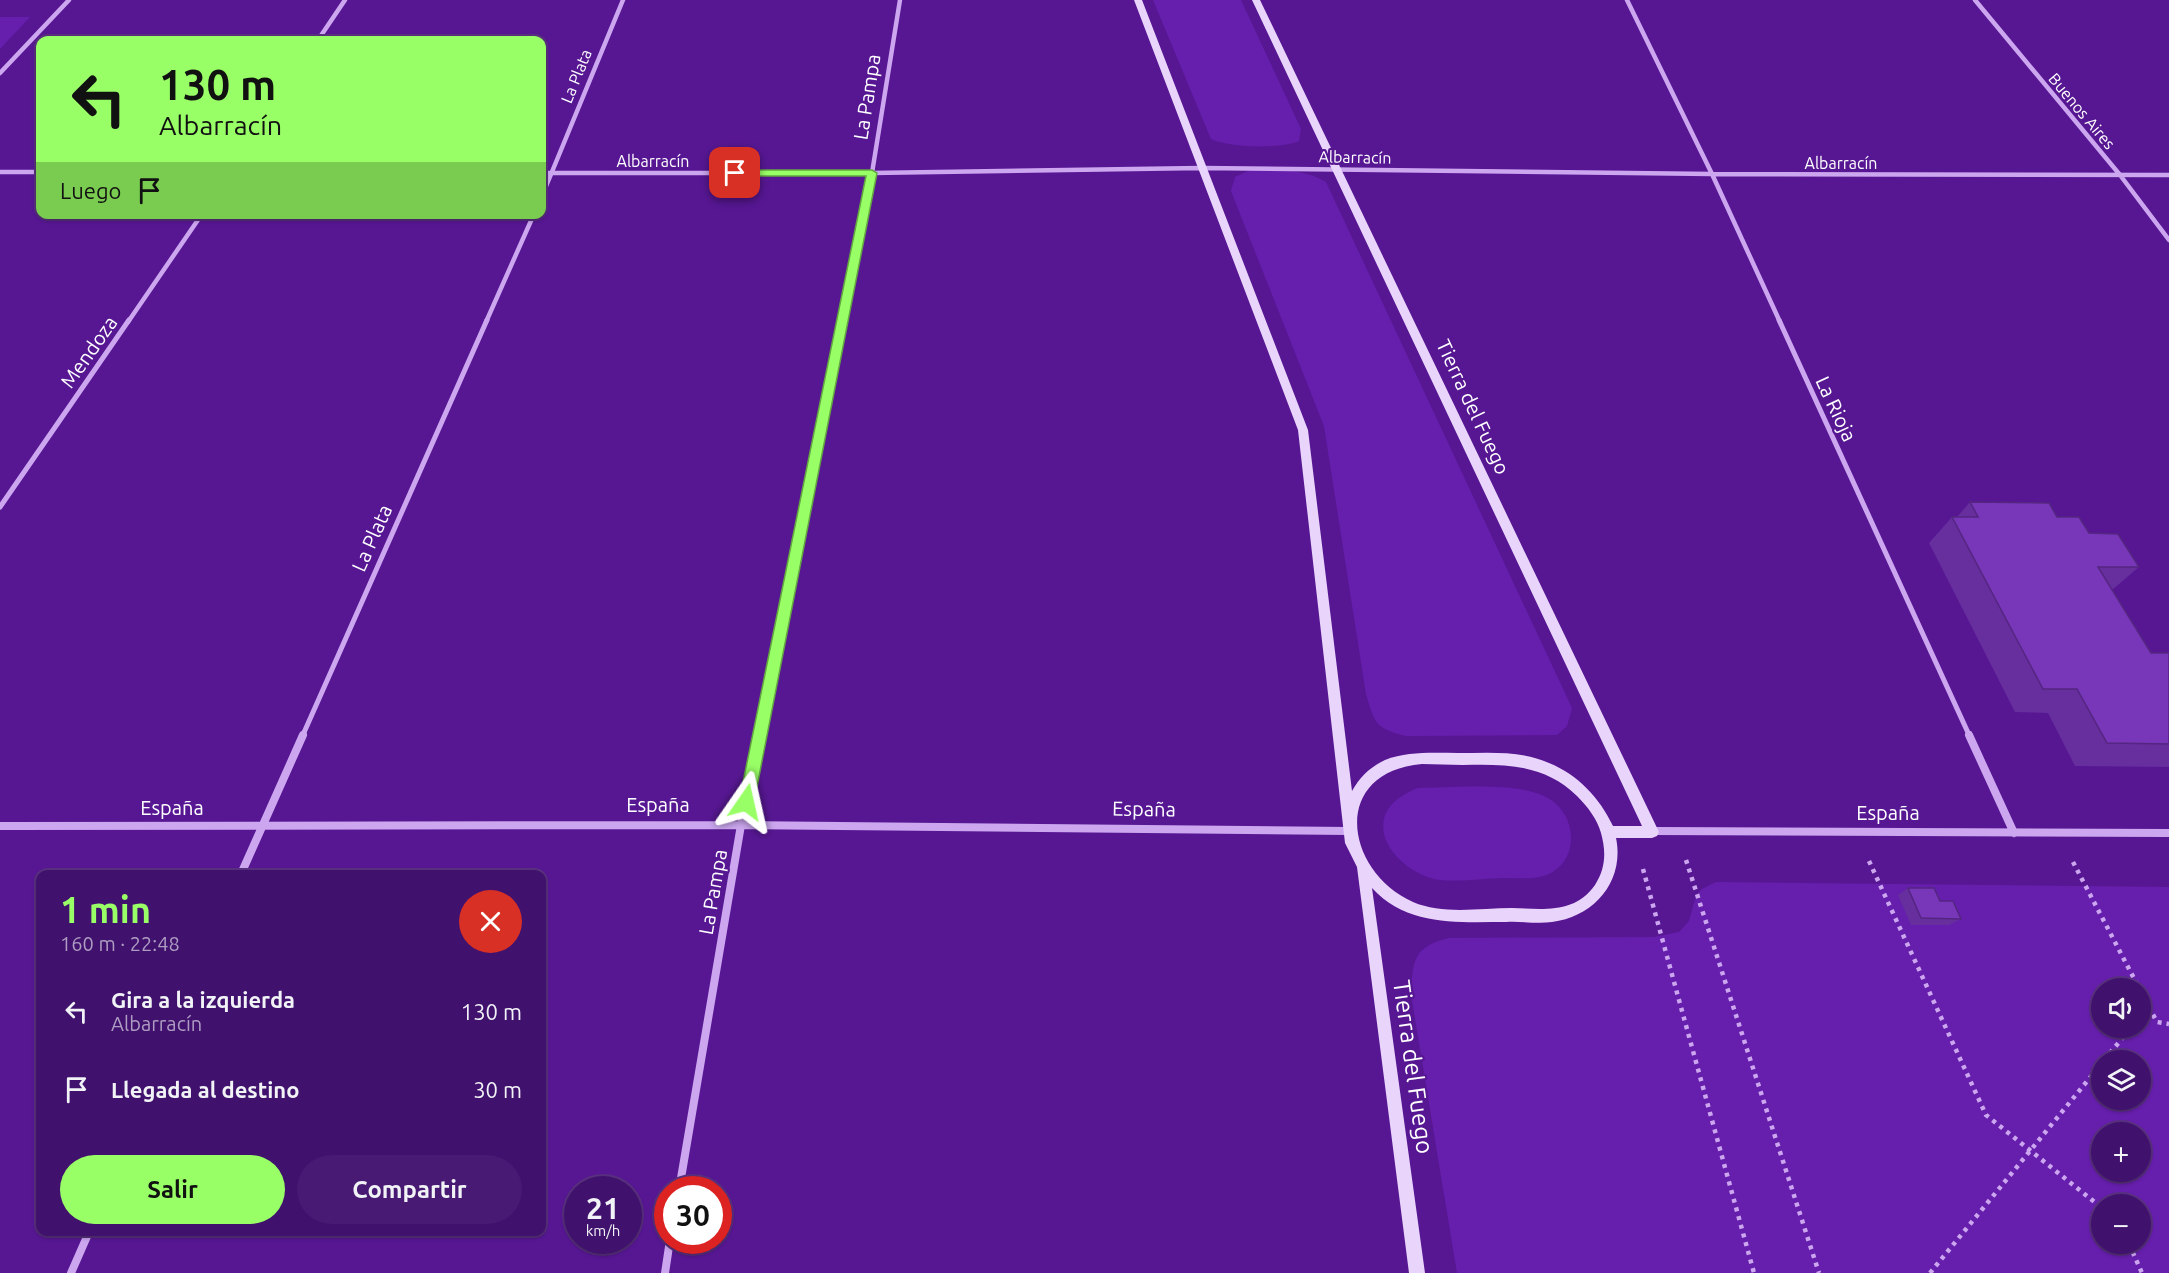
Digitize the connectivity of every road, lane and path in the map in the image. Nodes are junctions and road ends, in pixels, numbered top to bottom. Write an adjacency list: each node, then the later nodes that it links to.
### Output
1 (69, 0): 10 (street)
2 (345, 0): 9 (street)
3 (623, 0): 16 (street, La Plata)
4 (900, 0): 17 (street, La Pampa)
5 (1138, 0): 11 (main road)
6 (1256, 0): 12 (main road, Tierra del Fuego)
7 (1627, 0): 18 (street, La Rioja)
8 (1975, 0): 19 (street, Buenos Aires)
9 (321, 36)
10 (0, 73)
11 (1202, 168): 12 (street, Albarracín); 17 (street, Albarracín); 26 (main road)
12 (1337, 169): 18 (street, Albarracín); 31 (main road, Tierra del Fuego)
13 (0, 172): 14 (street)
14 (36, 172)
15 (546, 173): 16 (street, Albarracín)
16 (552, 173): 17 (street, Albarracín); 21 (street, La Plata)
17 (872, 173): 27 (street, La Pampa)
18 (1712, 174): 19 (street, Albarracín); 35 (street, La Rioja)
19 (2120, 175): 20 (street, Albarracín); 24 (street, Buenos Aires)
20 (2169, 175)
21 (546, 187)
22 (199, 219): 25 (street, Mendoza)
23 (532, 219): 29 (street, La Plata)
24 (2169, 240)
25 (0, 507)
26 (1350, 824): 27 (street, España); 33 (main road); 38 (main road)
27 (741, 825): 29 (street, España); 47 (street, La Pampa)
28 (0, 826): 29 (street, España)
29 (261, 828): 39 (street, La Plata)
30 (1633, 831): 31 (main road, España); 33 (main road, España); 55 (path)
31 (1652, 831): 32 (street, España)
32 (1677, 831): 34 (street, España); 56 (path)
33 (1607, 832): 38 (main road)
34 (1856, 832): 35 (street, España); 46 (path)
35 (2014, 833): 36 (street, España)
36 (2057, 833): 37 (street, España); 40 (path)
37 (2169, 833)
38 (1363, 868): 54 (main road, Tierra del Fuego)
39 (243, 870)
40 (2134, 978)
41 (2151, 1011): 42 (path)
42 (2169, 1024)
43 (2122, 1038): 44 (path)
44 (2112, 1050)
45 (2091, 1075): 46 (path)
46 (2030, 1150): 48 (path); 57 (path)
47 (681, 1176)
48 (2091, 1199)
49 (87, 1236): 52 (street)
50 (668, 1254): 53 (street)
51 (2133, 1254): 58 (path)
52 (71, 1273)
53 (665, 1273)
54 (1417, 1273)
55 (1754, 1273)
56 (1819, 1273)
57 (1930, 1273)
58 (2142, 1273)

